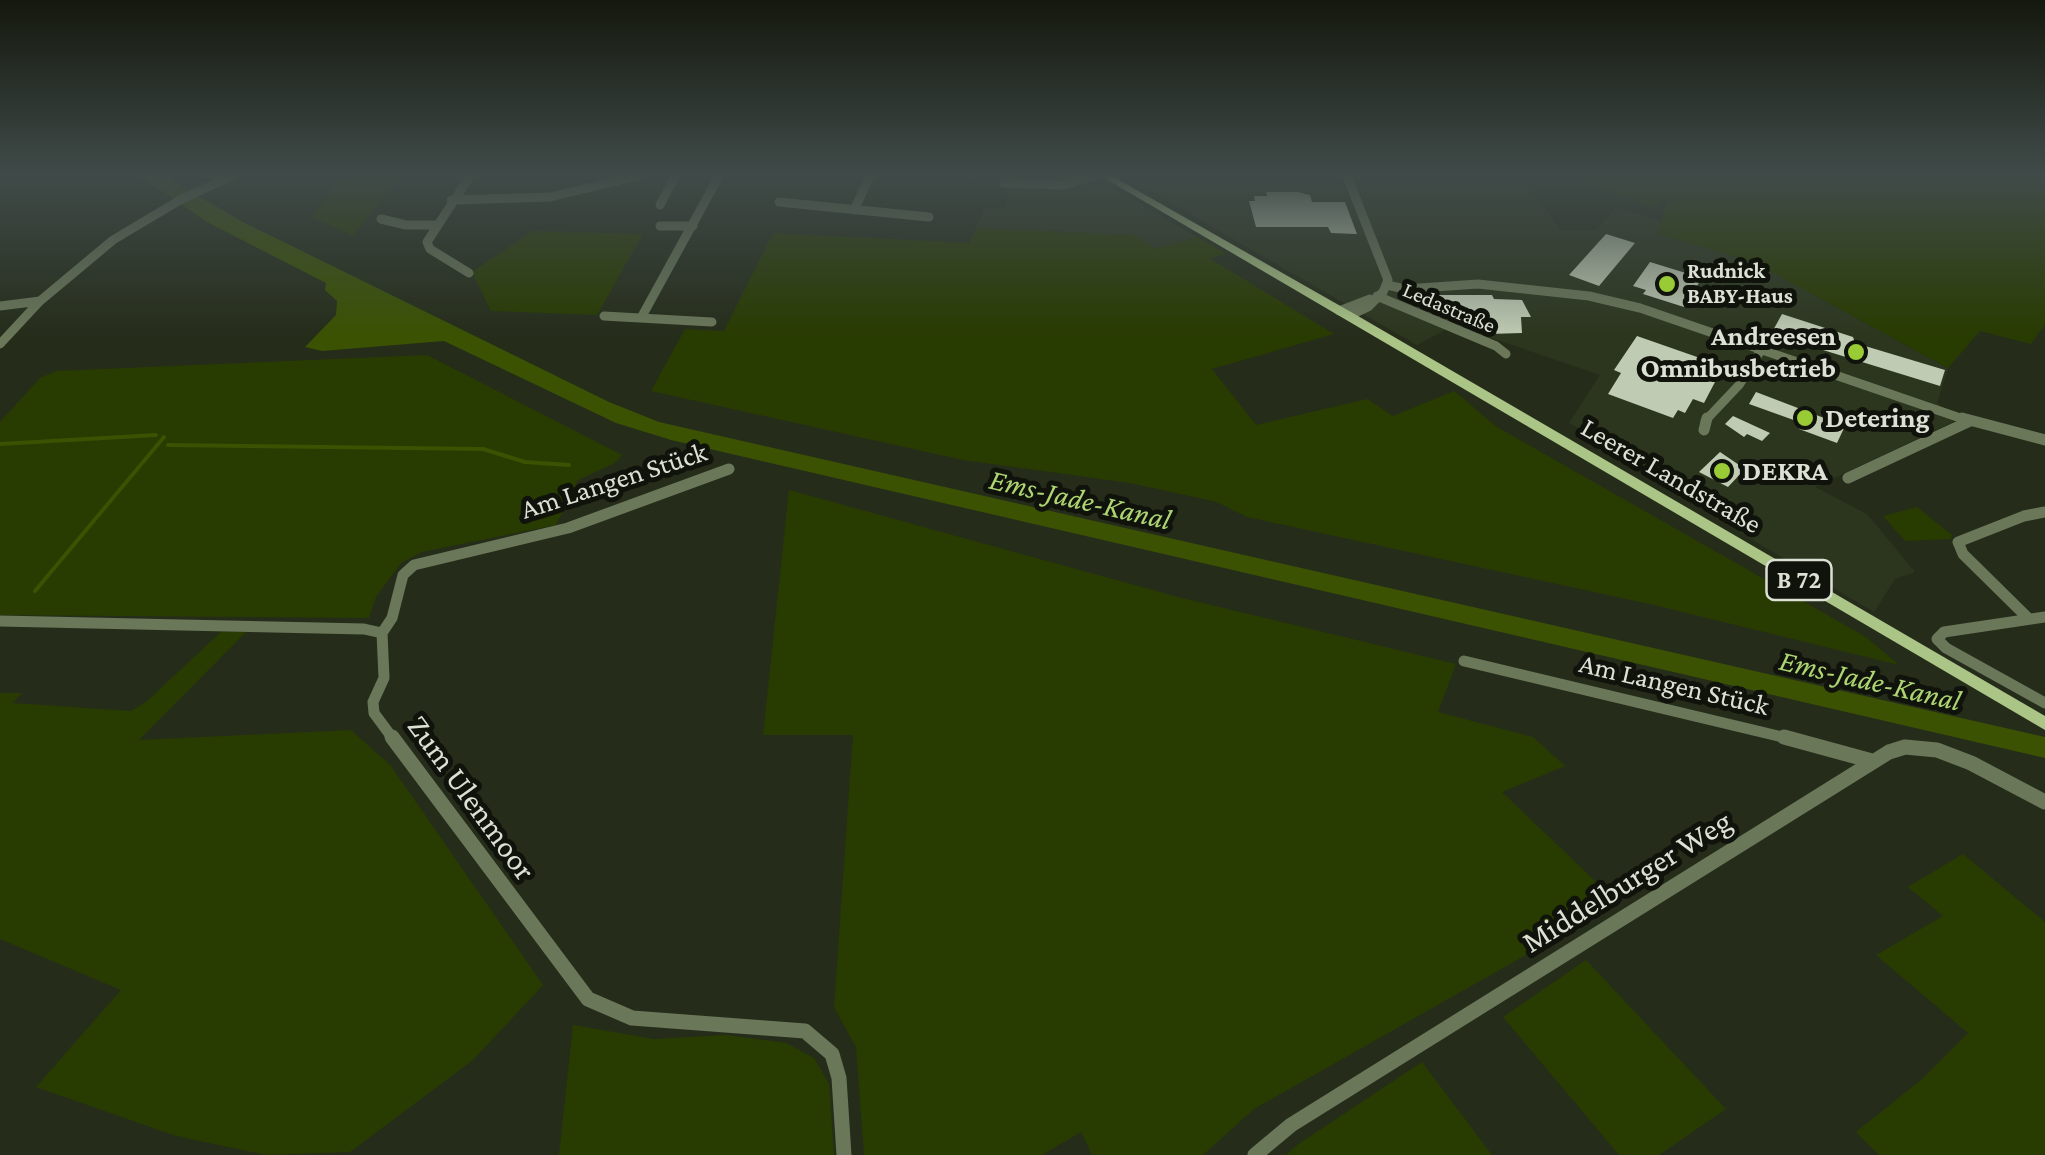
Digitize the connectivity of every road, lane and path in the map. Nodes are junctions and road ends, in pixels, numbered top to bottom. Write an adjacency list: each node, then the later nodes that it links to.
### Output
1 (129, 230): 9 (street)
2 (431, 230): 6 (street)
3 (691, 230): 13 (street)
4 (1200, 230): 11 (main road, Leerer Landstraße / B 72)
5 (1368, 230): 7 (street)
6 (469, 273)
7 (1388, 282): 8 (street); 16 (street)
8 (1376, 297): 11 (street); 17 (street, Ledastraße)
9 (40, 301): 10 (street); 15 (street)
10 (0, 306)
11 (1344, 313): 30 (main road, Leerer Landstraße / B 72)
12 (604, 316): 13 (street)
13 (641, 318): 14 (street)
14 (712, 322)
15 (0, 344)
16 (1761, 350): 18 (street); 19 (street)
17 (1506, 354)
18 (1970, 421): 20 (street); 22 (street)
19 (1704, 430)
20 (2045, 440)
21 (729, 470): 27 (street, Am Langen Stück)
22 (1848, 478)
23 (2045, 512): 25 (street)
24 (2045, 617): 25 (street)
25 (2029, 619): 29 (street)
26 (0, 620): 27 (street)
27 (382, 633): 33 (street, Zum Ulenmoor)
28 (1464, 661): 31 (street, Am Langen Stück)
29 (2045, 703)
30 (2045, 724)
31 (1872, 762): 32 (street, Middelburger Weg); 34 (street, Middelburger Weg)
32 (2045, 802)
33 (844, 1155)
34 (1254, 1155)

